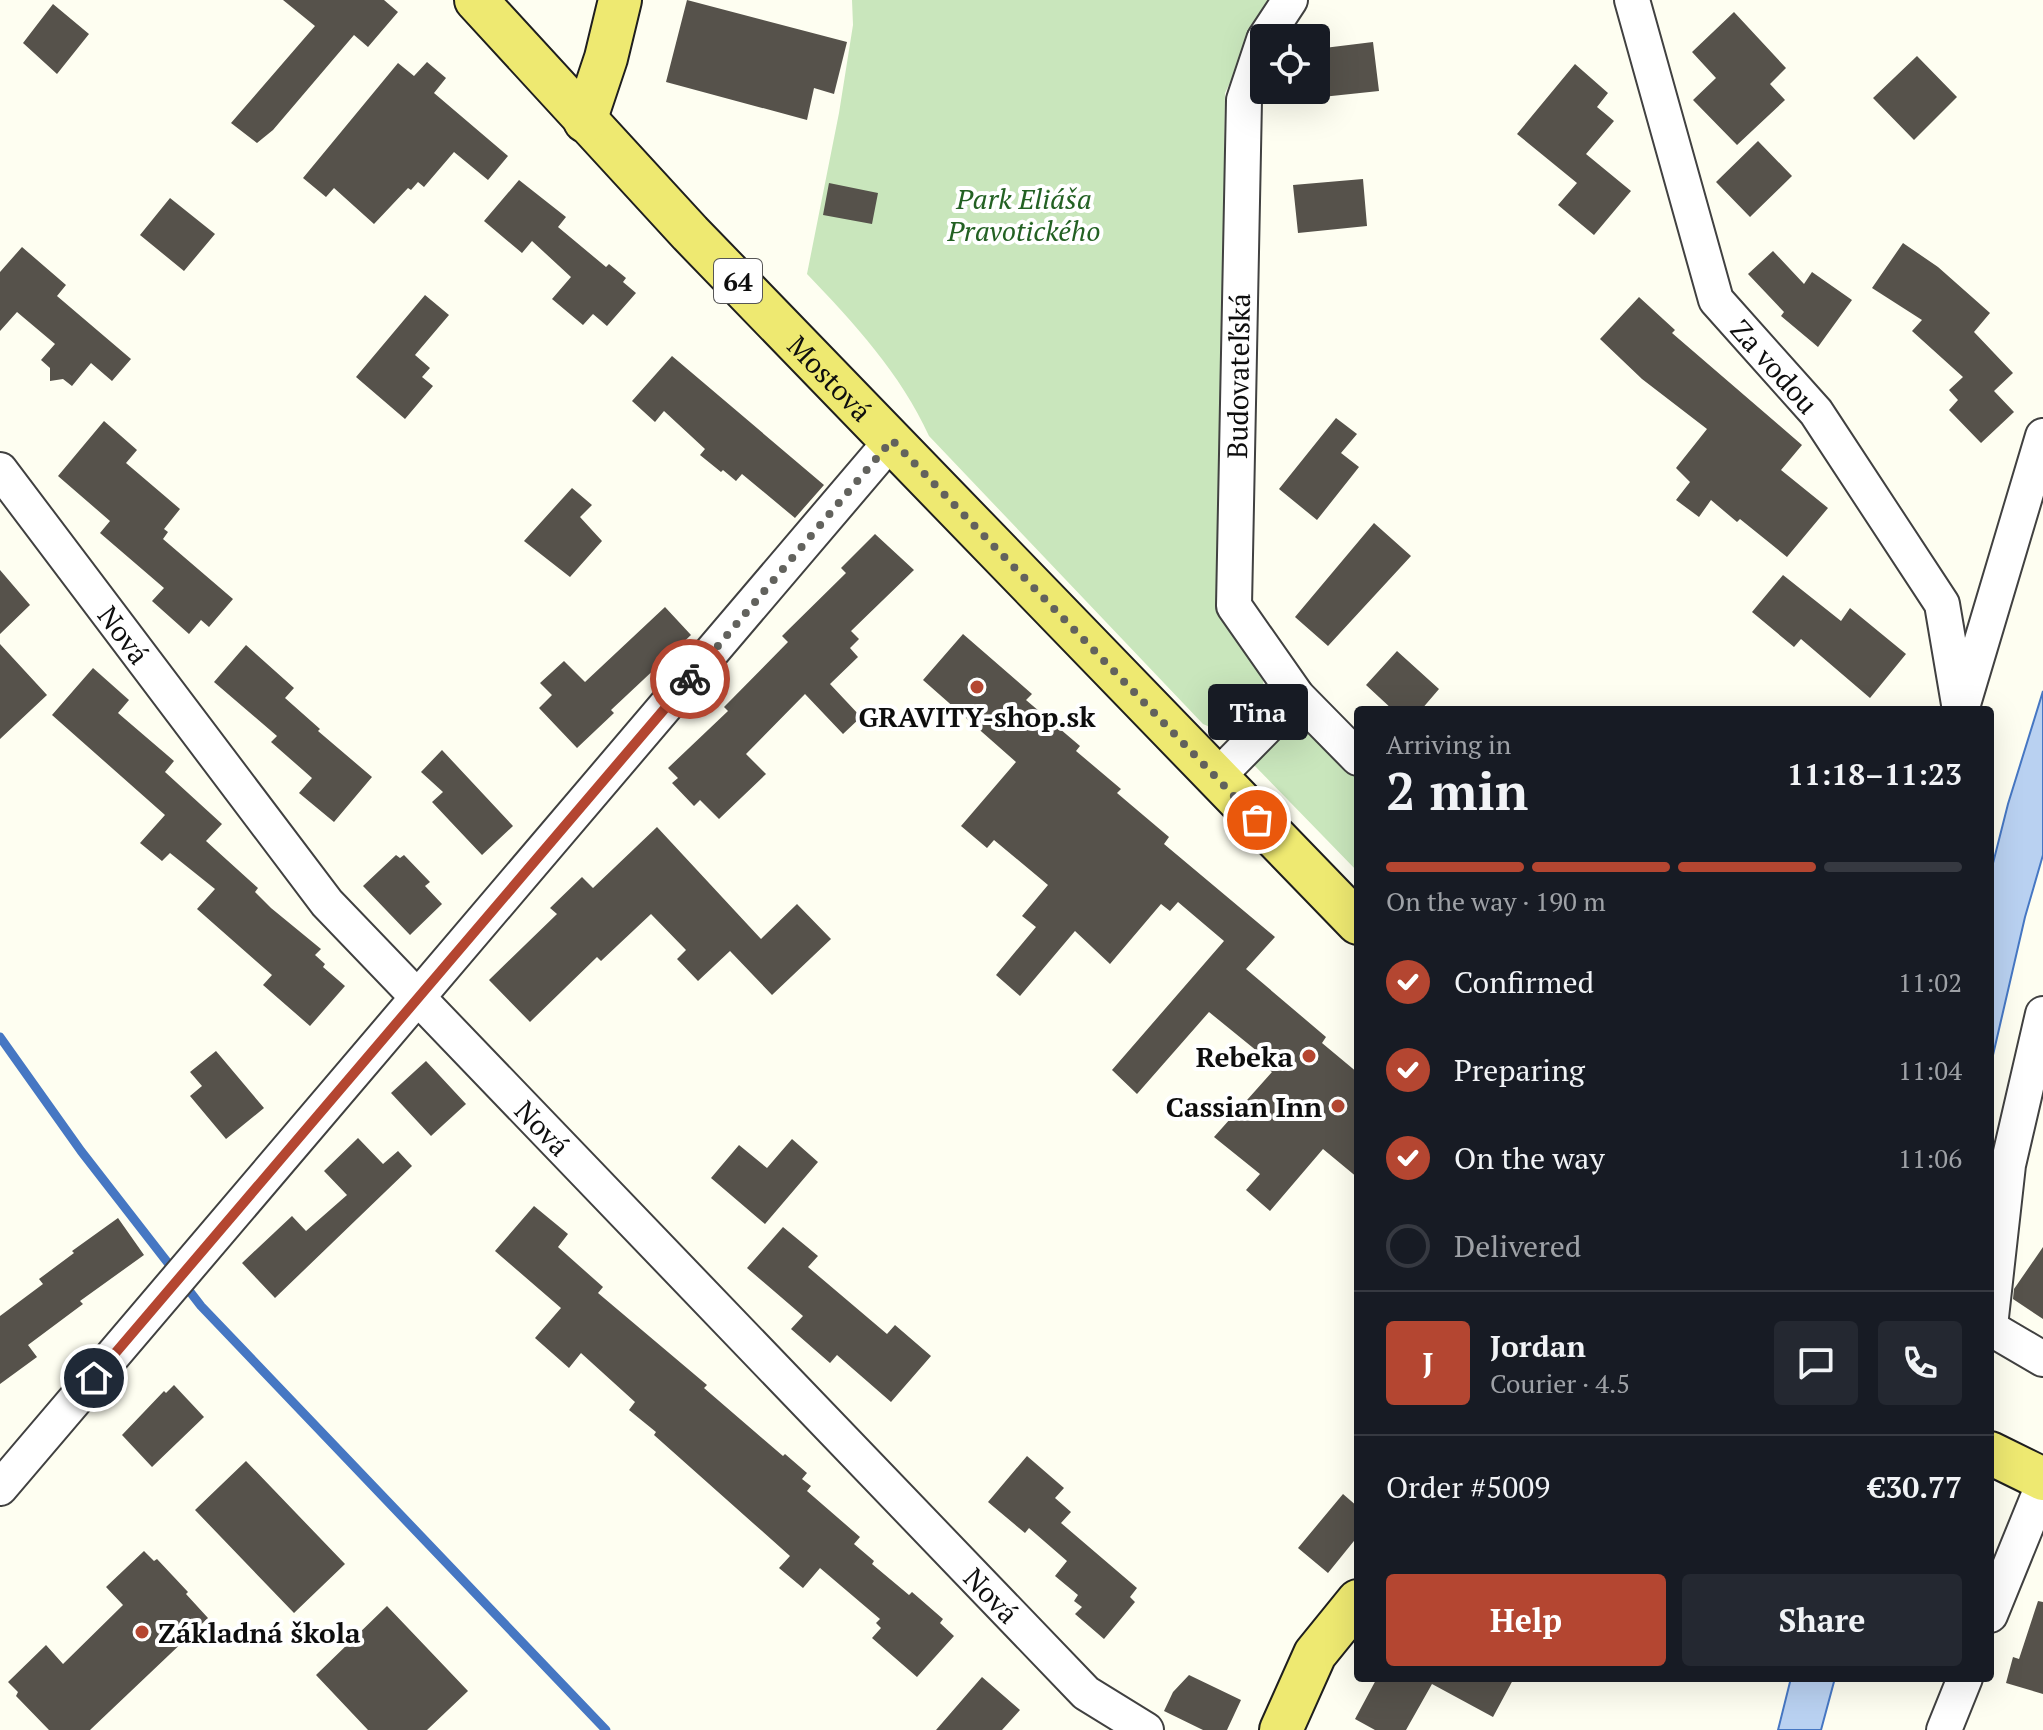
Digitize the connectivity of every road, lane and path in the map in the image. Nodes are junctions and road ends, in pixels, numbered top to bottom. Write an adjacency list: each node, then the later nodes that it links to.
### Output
1 (476, 0): 7 (main road, Mostová / 64)
2 (620, 0): 7 (main road)
3 (1290, 0): 5 (street, Budovateľská)
4 (1632, 0): 12 (street, Za vodou)
5 (1275, 24)
6 (1250, 83): 11 (street, Budovateľská)
7 (585, 121): 9 (main road, Mostová / 64)
8 (2043, 436): 13 (street)
9 (892, 440): 15 (main road, Mostová / 64); 17 (street)
10 (0, 470): 17 (street, Nová)
11 (1297, 696): 14 (street, Budovateľská); 15 (street)
12 (1960, 706)
13 (1962, 706)
14 (1354, 754)
15 (1216, 778): 16 (main road, Mostová / 64)
16 (1354, 919)
17 (418, 999): 24 (street); 28 (street, Nová)
18 (2043, 1014): 19 (street)
19 (1994, 1291)
20 (1994, 1329): 21 (street)
21 (2043, 1359)
22 (1994, 1455): 23 (main road)
23 (2043, 1482): 25 (street)
24 (0, 1488)
25 (1994, 1605)
26 (1354, 1606): 29 (main road)
27 (1963, 1682): 30 (street)
28 (1146, 1730)
29 (1281, 1730)
30 (1944, 1730)

